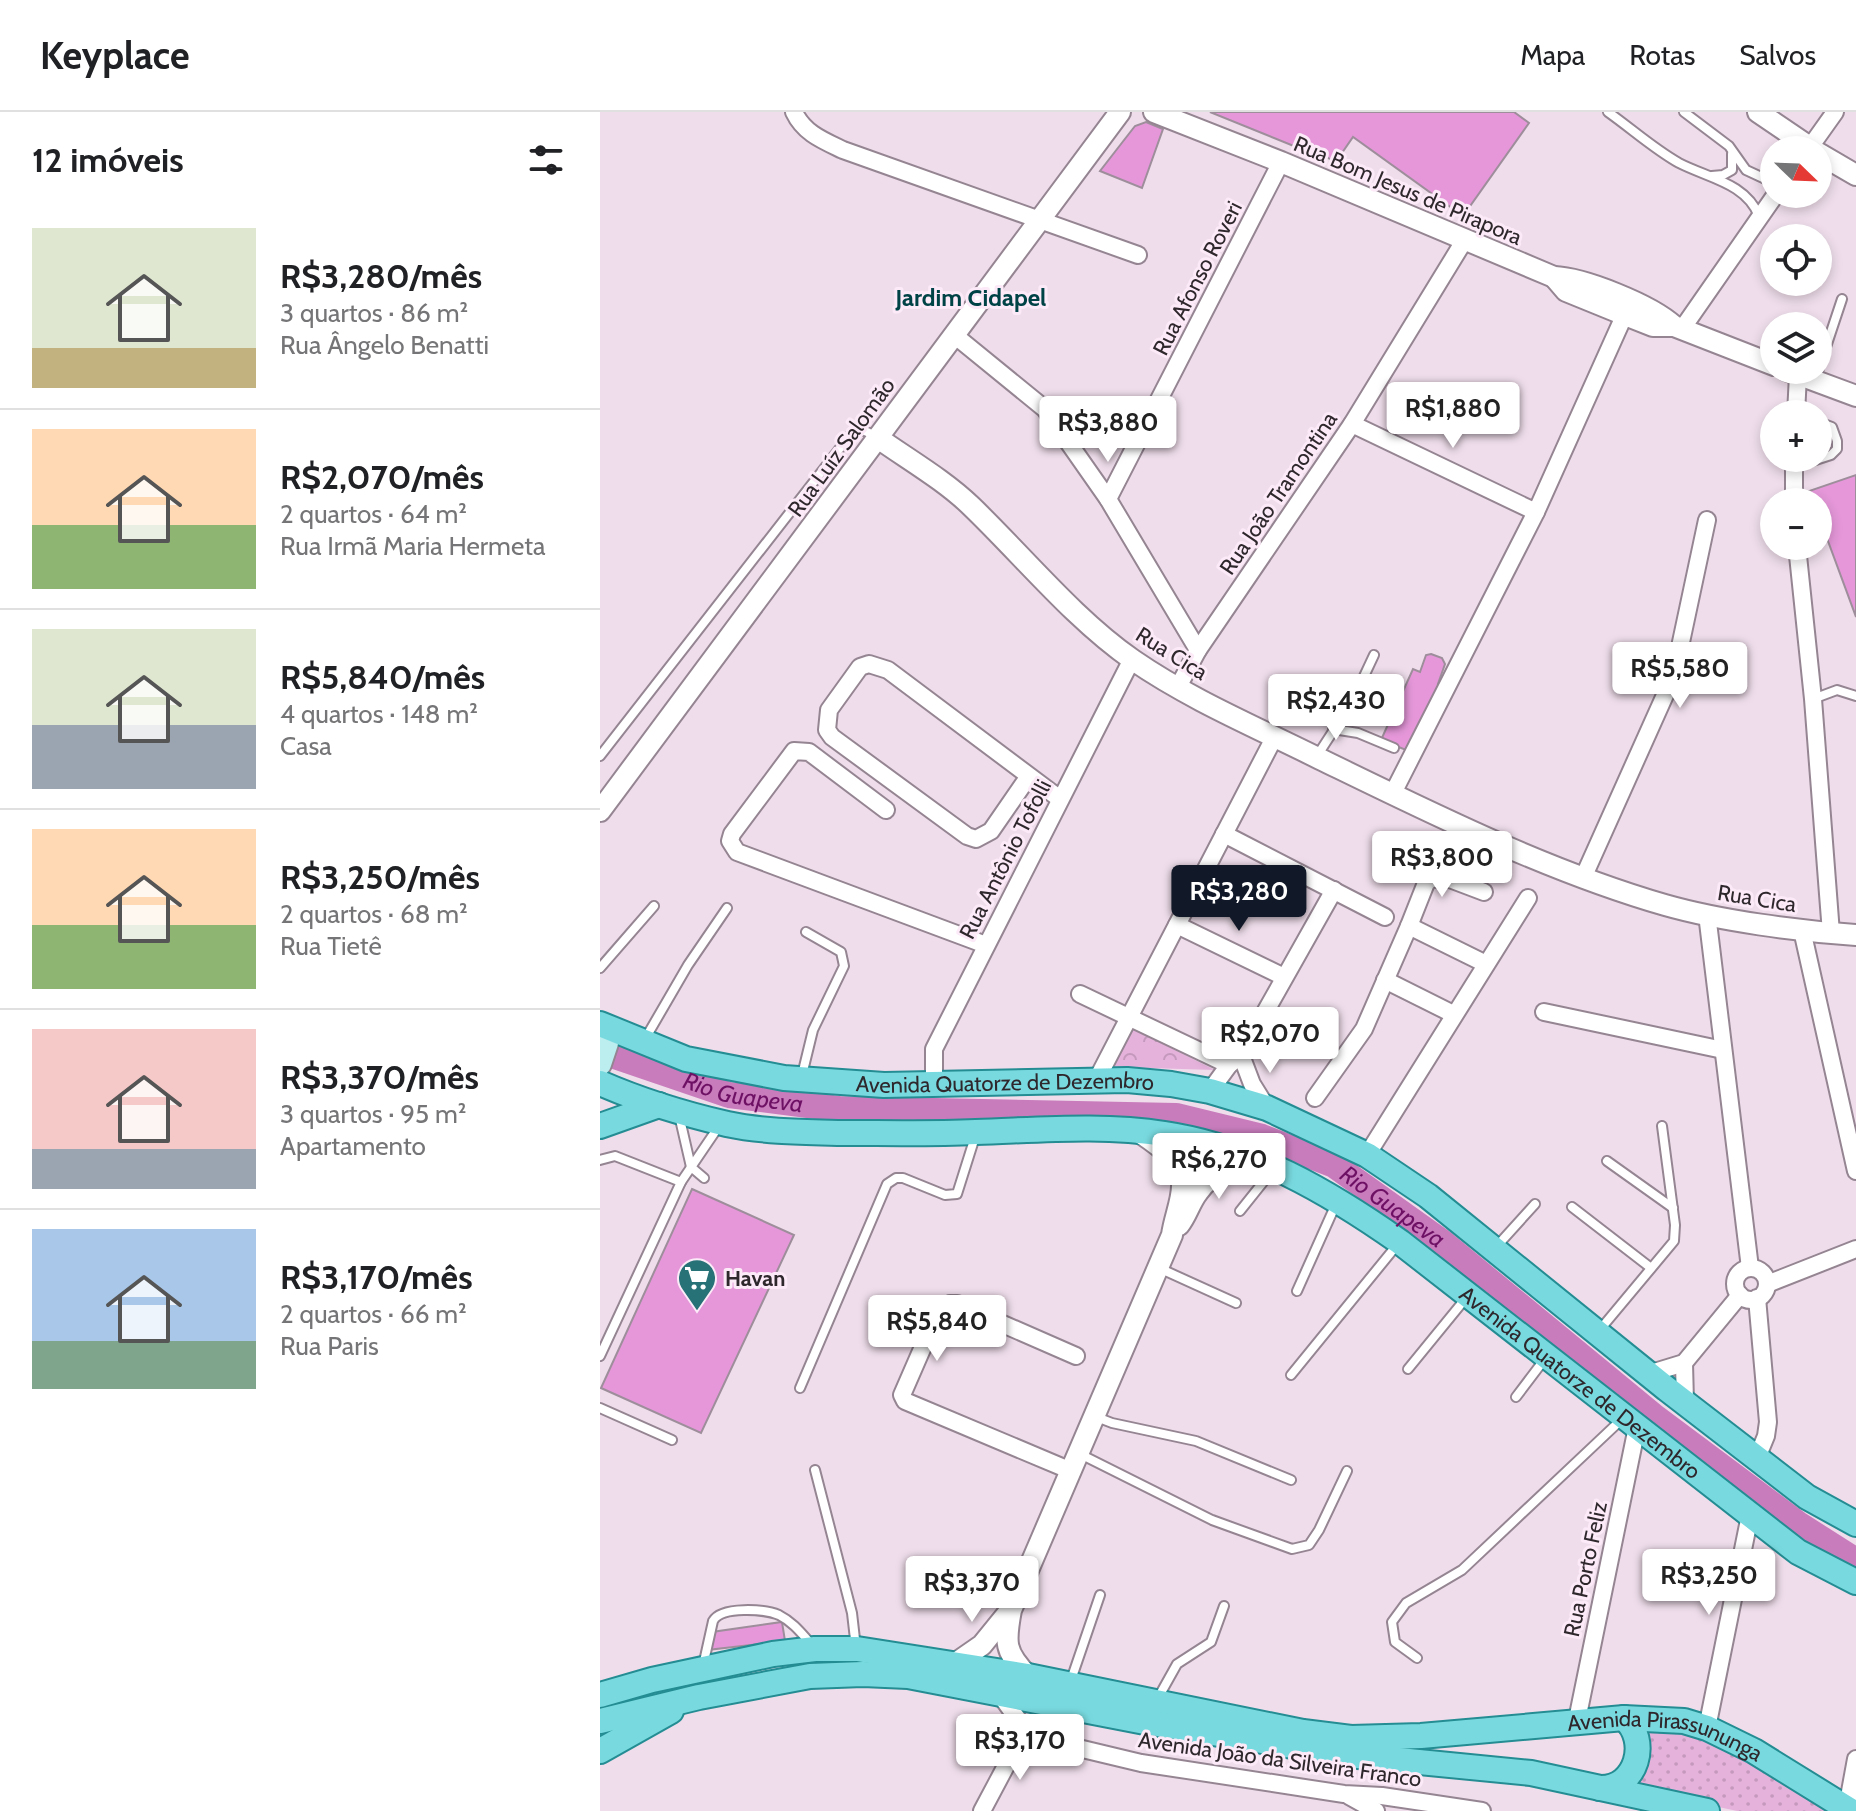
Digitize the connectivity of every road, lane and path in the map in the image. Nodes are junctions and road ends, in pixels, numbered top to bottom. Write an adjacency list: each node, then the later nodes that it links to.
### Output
1 (794, 112): 18 (street)
2 (1120, 112): 18 (street, Rua Luíz Salomão)
3 (1154, 112): 12 (street, Rua Bom Jesus de Pirapora)
4 (1608, 112): 14 (lane)
5 (1684, 112): 10 (lane)
6 (1758, 112): 8 (street)
7 (1835, 112): 9 (street)
8 (1792, 136)
9 (1820, 136)
10 (1729, 146): 14 (lane); 15 (lane)
11 (1832, 161): 13 (street)
12 (1281, 162): 19 (street, Rua Bom Jesus de Pirapora); 33 (street, Rua Afonso Roveri)
13 (1856, 175)
14 (1709, 176): 17 (lane)
15 (1760, 176)
16 (1766, 208): 17 (street)
17 (1760, 216): 24 (street)
18 (1041, 221): 20 (street); 25 (street, Rua Luíz Salomão)
19 (1464, 241): 22 (street, Rua Bom Jesus de Pirapora); 29 (street, Rua João Tramontina)
20 (1138, 255)
21 (1842, 299): 23 (lane)
22 (1628, 308): 24 (street, Rua Bom Jesus de Pirapora); 34 (street)
23 (1832, 317)
24 (1678, 327): 26 (street, Rua Bom Jesus de Pirapora)
25 (953, 334): 31 (street, Rua Luíz Salomão); 33 (street)
26 (1760, 359)
27 (1824, 384): 28 (street)
28 (1856, 396)
29 (1352, 424): 34 (street); 37 (street, Rua João Tramontina)
30 (1832, 427): 32 (lane)
31 (878, 438): 39 (street, Rua Cica); 46 (lane); 52 (street, Rua Luíz Salomão)
32 (1832, 454)
33 (1108, 499): 37 (street)
34 (1536, 512): 49 (street)
35 (1707, 520): 54 (street)
36 (1798, 560): 42 (street)
37 (1198, 650): 40 (street, Rua João Tramontina)
38 (1374, 655): 43 (lane)
39 (1132, 659): 40 (street, Rua Cica); 50 (street, Rua Antônio Tofolli)
40 (1178, 687): 44 (street, Rua Cica)
41 (1856, 696): 42 (lane)
42 (1813, 699): 66 (street)
43 (1333, 729): 45 (lane); 47 (lane)
44 (1275, 736): 47 (street, Rua Cica); 53 (street)
45 (1394, 748)
46 (600, 756)
47 (1317, 757): 49 (street, Rua Cica)
48 (1029, 776): 48 (street); 50 (street)
49 (1393, 793): 54 (street, Rua Cica)
50 (1060, 799): 68 (street, Rua Antônio Tofolli)
51 (886, 810): 68 (street)
52 (600, 811)
53 (1224, 834): 55 (street); 62 (street)
54 (1583, 878): 60 (street, Rua Cica)
55 (1334, 890): 61 (street); 71 (street)
56 (1484, 892): 63 (street)
57 (1528, 898): 69 (street)
58 (654, 906): 70 (lane)
59 (727, 908): 77 (lane)
60 (1707, 914): 64 (street, Rua Cica); 79 (street)
61 (1385, 917)
62 (1177, 925): 71 (street); 76 (street)
63 (1409, 926): 69 (street); 72 (street)
64 (1802, 930): 66 (street, Rua Cica); 99 (street)
65 (806, 932): 81 (lane)
66 (1831, 933): 67 (street, Rua Cica)
67 (1856, 935)
68 (986, 945): 84 (street, Rua Antônio Tofolli)
69 (1486, 964): 75 (street)
70 (600, 968)
71 (1284, 977): 80 (street)
72 (1385, 980): 75 (street); 86 (street)
73 (1080, 994): 76 (street)
74 (1544, 1012): 79 (street)
75 (1453, 1014): 94 (street)
76 (1128, 1016): 80 (street); 82 (street)
77 (643, 1043): 78 (main road, Avenida Quatorze de Dezembro); 81 (main road, Avenida Quatorze de Dezembro)
78 (603, 1044)
79 (1723, 1050): 113 (street)
80 (1235, 1060): 85 (street); 88 (street)
81 (801, 1079): 84 (main road, Avenida Quatorze de Dezembro)
82 (1096, 1081): 84 (main road, Avenida Quatorze de Dezembro); 85 (main road, Avenida Quatorze de Dezembro)
83 (600, 1083): 87 (main road, Avenida Quatorze de Dezembro)
84 (934, 1084)
85 (1210, 1091): 88 (main road, Avenida Quatorze de Dezembro)
86 (1315, 1098)
87 (668, 1108): 89 (main road, Avenida Quatorze de Dezembro); 90 (main road); 98 (lane)
88 (1267, 1108): 94 (main road, Avenida Quatorze de Dezembro)
89 (721, 1122): 93 (main road, Avenida Quatorze de Dezembro); 98 (lane)
90 (600, 1126)
91 (1662, 1126): 105 (lane)
92 (1136, 1130): 93 (main road, Avenida Quatorze de Dezembro); 97 (main road, Avenida Quatorze de Dezembro); 107 (street)
93 (977, 1132): 126 (lane)
94 (1367, 1155): 109 (main road, Avenida Quatorze de Dezembro)
95 (600, 1160): 101 (lane)
96 (1607, 1161): 105 (lane)
97 (1273, 1166): 102 (main road, Avenida Quatorze de Dezembro); 106 (lane); 107 (street)
98 (691, 1167): 100 (lane); 101 (lane)
99 (1856, 1171)
100 (704, 1178)
101 (681, 1182): 119 (lane)
102 (1338, 1200): 108 (main road, Avenida Quatorze de Dezembro); 114 (lane)
103 (1535, 1204): 109 (lane)
104 (1572, 1207): 112 (lane)
105 (1673, 1208): 112 (lane)
106 (1240, 1211)
107 (1172, 1235): 111 (street)
108 (1400, 1242): 116 (main road, Avenida Quatorze de Dezembro); 125 (lane)
109 (1494, 1249): 118 (main road, Avenida Quatorze de Dezembro)
110 (1856, 1249): 115 (street)
111 (1158, 1268): 117 (lane); 130 (street)
112 (1651, 1268): 118 (lane)
113 (1750, 1268): 115 (street); 115 (street)
114 (1297, 1291)
115 (1755, 1293): 122 (street); 133 (street)
116 (1469, 1295): 121 (main road, Avenida Quatorze de Dezembro); 123 (lane)
117 (1236, 1303)
118 (1598, 1333): 124 (main road, Avenida Quatorze de Dezembro)
119 (600, 1356)
120 (1076, 1356): 134 (street)
121 (1546, 1356): 127 (lane); 131 (main road, Avenida Quatorze de Dezembro)
122 (1684, 1363): 124 (street); 128 (street)
123 (1408, 1369)
124 (1648, 1374): 128 (main road, Avenida Quatorze de Dezembro)
125 (1291, 1375)
126 (800, 1388)
127 (1516, 1397)
128 (1685, 1402): 133 (main road, Avenida Quatorze de Dezembro)
129 (600, 1408): 132 (lane)
130 (1093, 1415): 134 (street); 137 (lane)
131 (1631, 1422): 138 (main road, Avenida Quatorze de Dezembro); 146 (lane); 156 (street, Rua Porto Feliz)
132 (672, 1440)
133 (1757, 1458): 139 (main road, Avenida Quatorze de Dezembro)
134 (1073, 1462): 136 (lane); 143 (street)
135 (815, 1470): 145 (lane)
136 (1347, 1471)
137 (1291, 1480)
138 (1750, 1515): 140 (main road, Avenida Quatorze de Dezembro); 158 (street)
139 (1856, 1524)
140 (1856, 1582)
141 (1100, 1595): 151 (lane)
142 (1224, 1606): 154 (lane)
143 (1011, 1610): 147 (street); 149 (street)
144 (815, 1649): 145 (main road); 148 (main road); 148 (lane)
145 (857, 1649): 147 (main road)
146 (1417, 1658)
147 (956, 1663): 149 (main road)
148 (702, 1671): 152 (main road)
149 (1028, 1676): 151 (main road)
150 (998, 1692): 151 (main road); 153 (main road); 160 (street)
151 (1064, 1694): 154 (main road, Avenida Pirassununga); 161 (street); 164 (main road)
152 (600, 1695)
153 (699, 1697): 157 (main road); 162 (main road)
154 (1156, 1702): 159 (main road, Avenida Pirassununga)
155 (1624, 1718): 156 (main road, Avenida Pirassununga); 158 (main road, Avenida Pirassununga); 165 (main road)
156 (1577, 1720): 159 (main road, Avenida Pirassununga)
157 (600, 1721)
158 (1707, 1728): 168 (main road, Avenida Pirassununga)
159 (1461, 1732): 164 (main road)
160 (1028, 1733): 161 (street, Avenida João da Silveira Franco); 169 (street)
161 (1049, 1741): 166 (street, Avenida João da Silveira Franco)
162 (600, 1751)
163 (1856, 1759): 168 (street)
164 (1460, 1765): 165 (main road)
165 (1597, 1787): 172 (main road)
166 (1344, 1794): 167 (street, Avenida João da Silveira Franco); 170 (street)
167 (1414, 1806): 171 (street, Avenida João da Silveira Franco)
168 (1849, 1809)
169 (982, 1811)
170 (1376, 1811)
171 (1482, 1811)
172 (1707, 1811)

